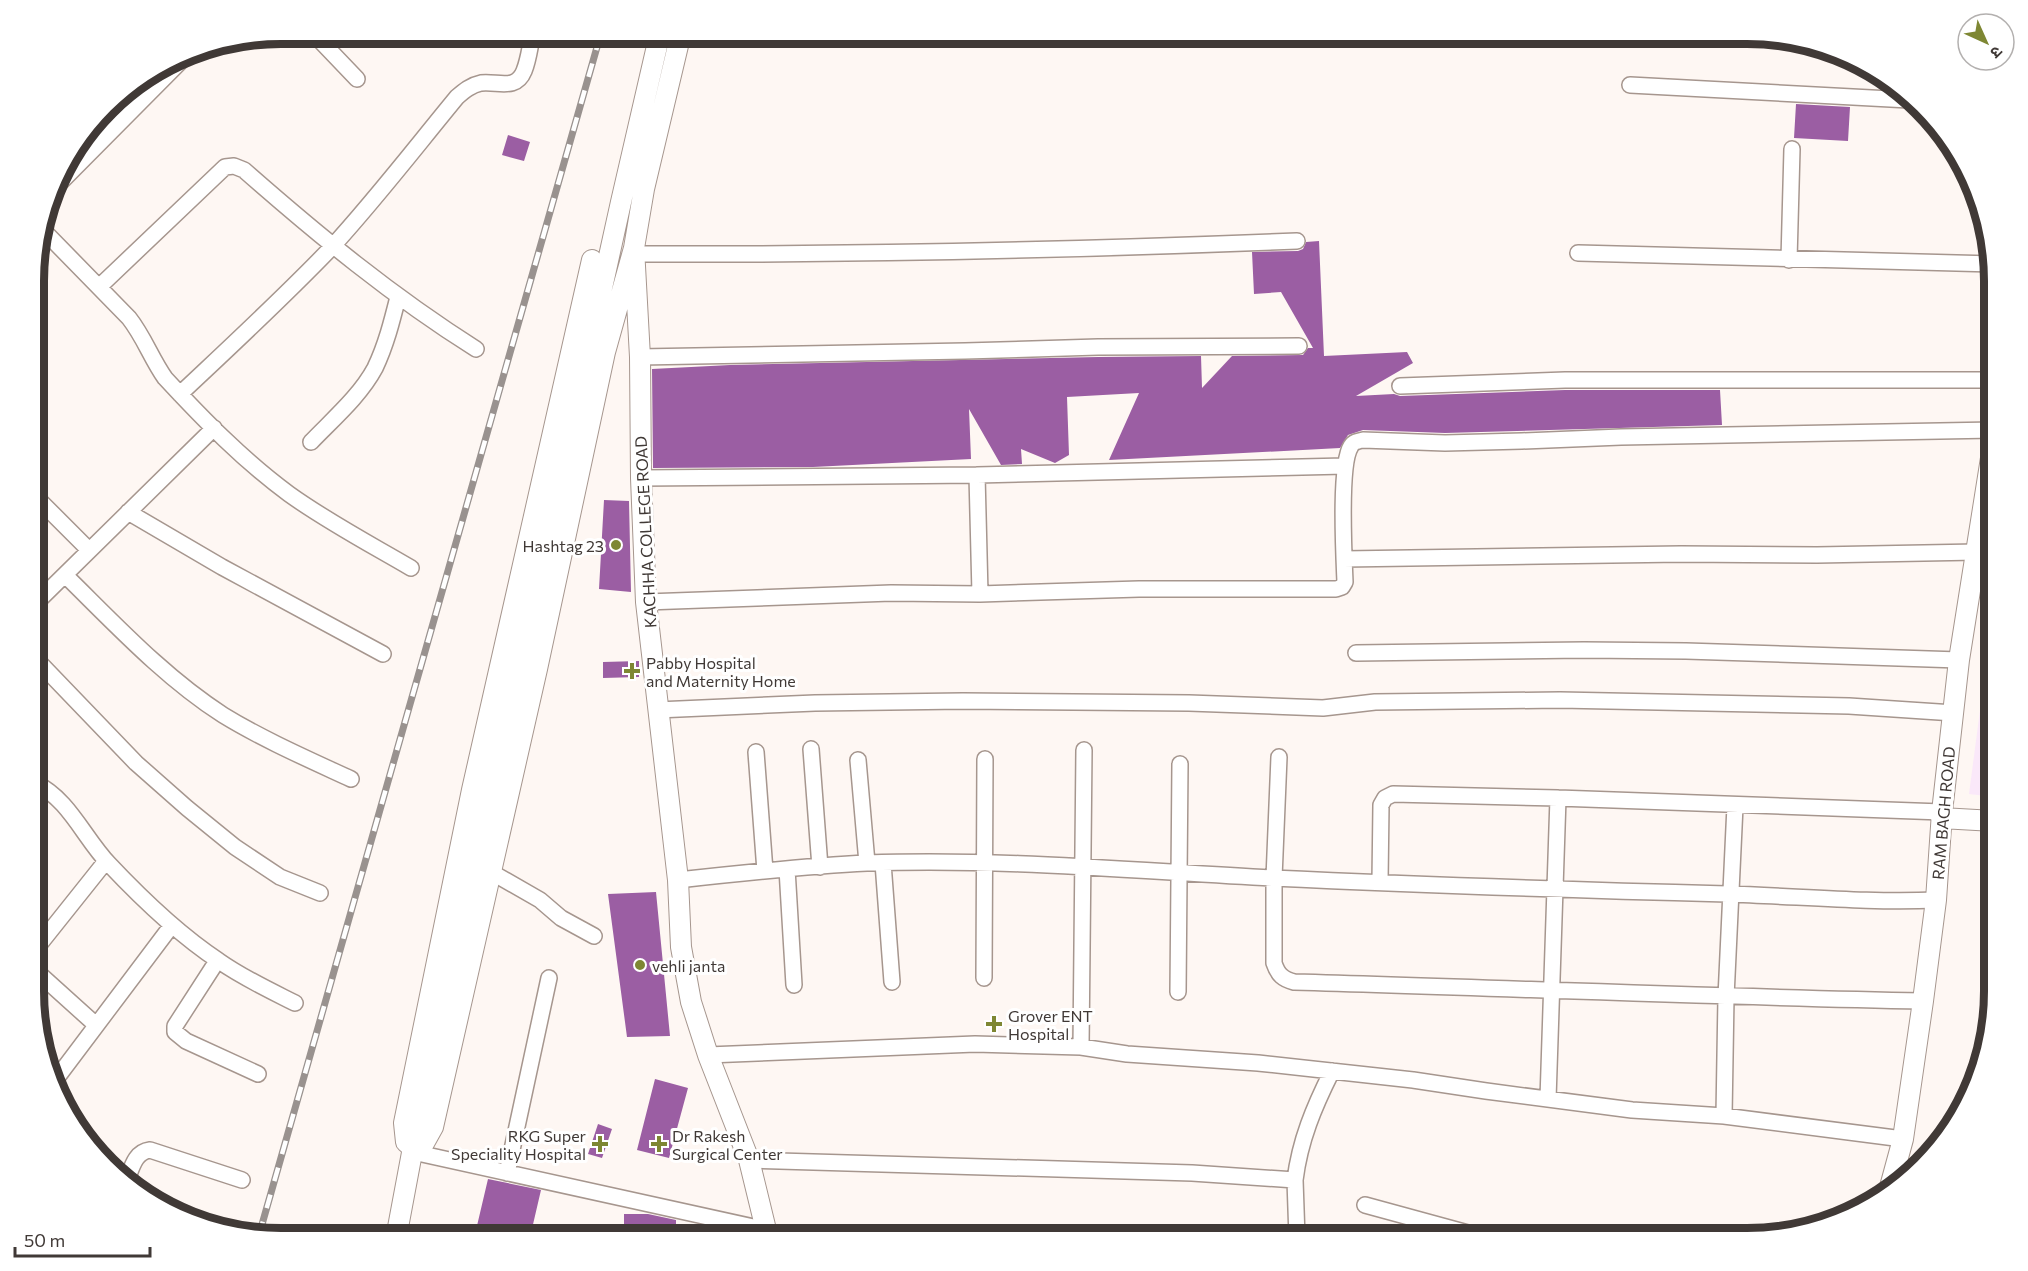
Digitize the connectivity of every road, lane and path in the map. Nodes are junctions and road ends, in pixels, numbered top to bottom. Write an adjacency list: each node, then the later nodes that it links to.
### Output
1 (324, 44): 6 (street)
2 (530, 44): 13 (street)
3 (657, 44): 102 (street)
4 (678, 44): 14 (street, KACHHA COLLEGE ROAD)
5 (161, 76): 10 (street)
6 (357, 80)
7 (1629, 85): 8 (street)
8 (1901, 100)
9 (1792, 149): 17 (street)
10 (70, 172)
11 (48, 235): 19 (street)
12 (1297, 241): 14 (street)
13 (332, 246): 19 (street); 20 (street); 26 (street)
14 (634, 251): 23 (street, KACHHA COLLEGE ROAD); 70 (street)
15 (1578, 253): 17 (street)
16 (592, 260): 102 (street)
17 (1789, 260): 18 (street)
18 (1984, 264)
19 (99, 287): 26 (street)
20 (398, 297): 22 (street); 29 (street)
21 (1299, 346): 23 (street)
22 (476, 349)
23 (640, 357): 32 (street, KACHHA COLLEGE ROAD)
24 (1984, 380): 25 (street)
25 (1400, 386)
26 (180, 394): 27 (street)
27 (214, 428): 35 (street); 39 (street)
28 (1984, 430): 30 (street)
29 (311, 442)
30 (1345, 466): 31 (street); 38 (street)
31 (977, 475): 32 (street); 41 (street)
32 (641, 478): 43 (street, KACHHA COLLEGE ROAD)
33 (44, 505): 36 (street)
34 (1984, 508): 37 (street, RAM BAGH ROAD)
35 (128, 512): 36 (street); 45 (street)
36 (89, 550): 40 (street)
37 (1977, 552): 38 (street); 46 (street, RAM BAGH ROAD)
38 (1344, 560): 41 (street)
39 (411, 568)
40 (65, 575): 42 (street); 57 (street)
41 (980, 594): 43 (street)
42 (44, 595)
43 (646, 602): 48 (street, KACHHA COLLEGE ROAD)
44 (1356, 653): 46 (street)
45 (383, 654)
46 (1959, 660): 49 (street, RAM BAGH ROAD)
47 (44, 667): 76 (street)
48 (657, 710): 49 (street); 73 (street, KACHHA COLLEGE ROAD)
49 (1954, 713): 61 (street, RAM BAGH ROAD)
50 (811, 749): 67 (street)
51 (1084, 750): 66 (street)
52 (756, 752): 69 (street)
53 (1279, 757): 72 (street)
54 (985, 759): 65 (street)
55 (858, 760): 64 (street)
56 (1180, 764): 71 (street)
57 (351, 779)
58 (44, 787): 63 (street)
59 (1558, 798): 60 (street); 74 (street); 75 (street)
60 (1736, 806): 61 (street); 77 (street)
61 (1942, 815): 62 (street); 78 (street, RAM BAGH ROAD)
62 (1984, 820)
63 (106, 861): 79 (street); 81 (street)
64 (875, 863): 65 (street); 67 (street); 86 (street)
65 (984, 863): 66 (street); 85 (street)
66 (1082, 866): 71 (street); 94 (street)
67 (820, 867): 68 (street)
68 (787, 869): 69 (street); 87 (street)
69 (765, 871): 73 (street)
70 (491, 872): 80 (street); 102 (street)
71 (1179, 872): 72 (street); 89 (street)
72 (1274, 878): 74 (street); 88 (street)
73 (678, 880): 95 (street, KACHHA COLLEGE ROAD)
74 (1380, 881): 75 (street)
75 (1555, 890): 77 (street); 88 (street)
76 (320, 893)
77 (1732, 894): 78 (street); 90 (street)
78 (1936, 900): 91 (street, RAM BAGH ROAD)
79 (172, 925): 82 (street); 93 (street)
80 (594, 936)
81 (44, 939)
82 (217, 961): 92 (street); 97 (street)
83 (44, 978): 93 (street)
84 (549, 978): 105 (street)
85 (984, 978)
86 (892, 981)
87 (794, 985)
88 (1550, 990): 90 (street); 99 (street)
89 (1178, 992)
90 (1726, 997): 91 (street); 100 (street)
91 (1923, 1001): 101 (street, RAM BAGH ROAD)
92 (295, 1003)
93 (96, 1025): 98 (street)
94 (1082, 1047): 95 (street); 96 (street)
95 (708, 1055): 103 (street, KACHHA COLLEGE ROAD)
96 (1332, 1071): 99 (street); 108 (street)
97 (258, 1074)
98 (59, 1075)
99 (1548, 1099): 100 (street)
100 (1724, 1116): 101 (street)
101 (1903, 1139): 106 (street, RAM BAGH ROAD)
102 (413, 1150): 105 (street); 110 (street)
103 (749, 1161): 108 (street); 112 (street, KACHHA COLLEGE ROAD)
104 (129, 1173): 107 (street)
105 (507, 1173): 111 (street)
106 (1892, 1179)
107 (242, 1180)
108 (1296, 1180): 113 (street)
109 (1365, 1205): 114 (street)
110 (398, 1228)
111 (742, 1228)
112 (766, 1228)
113 (1297, 1228)
114 (1449, 1228)

